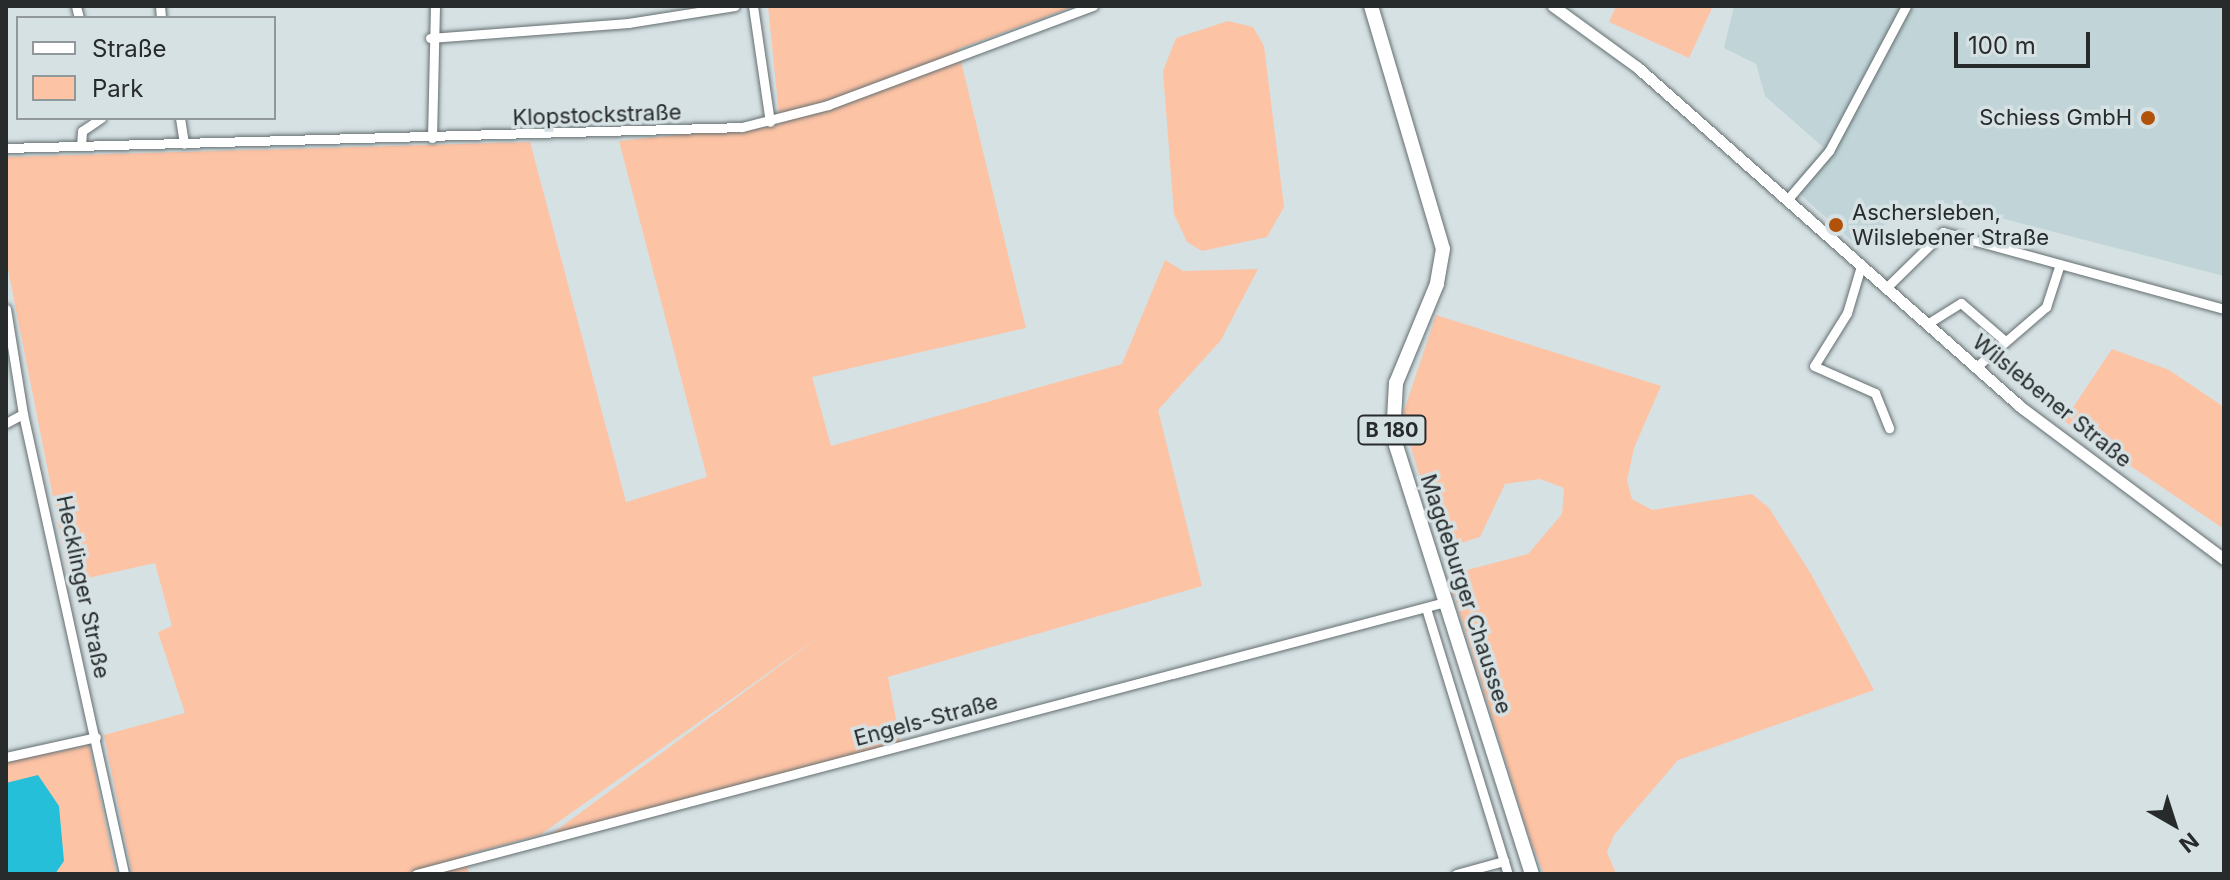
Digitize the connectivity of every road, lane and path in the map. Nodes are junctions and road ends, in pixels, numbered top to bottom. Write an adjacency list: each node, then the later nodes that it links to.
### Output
1 (435, 6): 8 (street)
2 (735, 6): 8 (street)
3 (753, 6): 11 (street)
4 (1093, 6): 11 (street, Klopstockstraße)
5 (1371, 6): 29 (main road, Magdeburger Chaussee / B 180)
6 (1553, 6): 16 (street, Wilslebener Straße)
7 (1906, 6): 16 (street)
8 (430, 38): 12 (street)
9 (98, 120): 14 (street)
10 (180, 120): 13 (street)
11 (770, 122): 12 (street, Klopstockstraße)
12 (432, 138): 13 (street, Klopstockstraße)
13 (184, 144): 14 (street, Klopstockstraße)
14 (81, 146): 15 (street, Klopstockstraße)
15 (6, 148)
16 (1787, 200): 18 (street, Wilslebener Straße)
17 (2060, 264): 19 (street); 21 (street); 23 (street)
18 (1861, 266): 19 (street, Wilslebener Straße); 27 (street)
19 (1886, 288): 22 (street, Wilslebener Straße)
20 (6, 309): 25 (street, Hecklinger Straße)
21 (2224, 309)
22 (1927, 324): 23 (street); 24 (street, Wilslebener Straße)
23 (2005, 341): 24 (street)
24 (1978, 370): 28 (street, Wilslebener Straße)
25 (23, 414): 26 (street); 31 (street, Hecklinger Straße)
26 (6, 423)
27 (1889, 428)
28 (2224, 559)
29 (1445, 602): 30 (street, Engels-Straße); 38 (main road, Magdeburger Chaussee / B 180)
30 (1426, 608): 33 (street); 35 (street, Engels-Straße)
31 (96, 737): 32 (street); 34 (street, Hecklinger Straße)
32 (6, 757)
33 (1504, 861): 36 (street); 37 (street)
34 (124, 874)
35 (416, 874)
36 (1456, 874)
37 (1508, 874)
38 (1532, 874)

